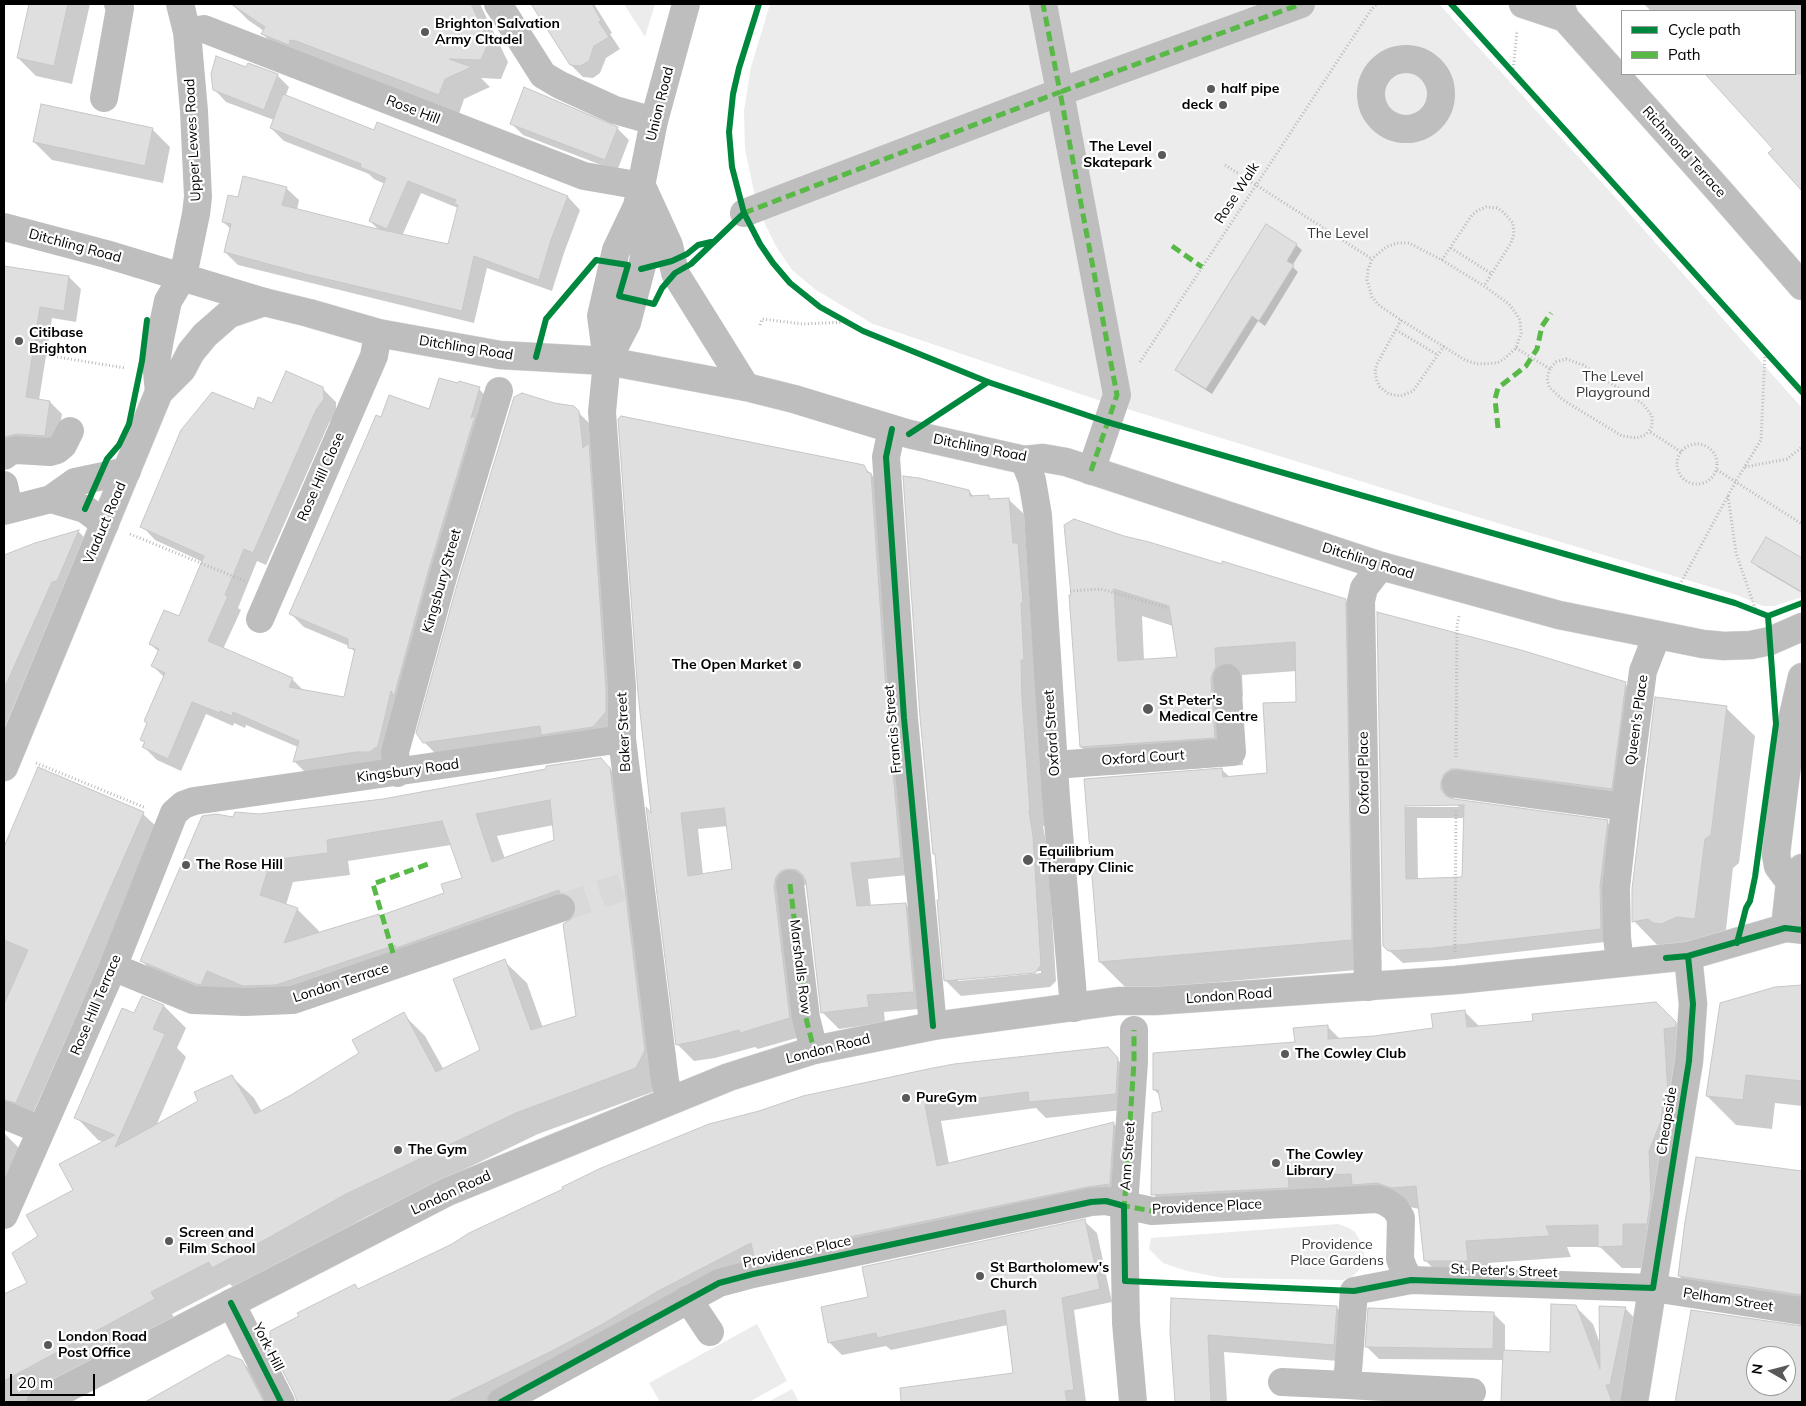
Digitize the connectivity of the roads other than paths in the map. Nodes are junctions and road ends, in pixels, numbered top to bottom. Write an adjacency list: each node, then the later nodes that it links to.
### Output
1 (118, 4): 11 (main road)
2 (180, 4): 9 (main road, Upper Lewes Road)
3 (498, 4): 12 (main road)
4 (686, 4): 12 (main road, Union Road)
5 (1043, 4): 10 (main road)
6 (1301, 4): 10 (main road)
7 (1563, 11): 8 (main road, Richmond Terrace); 17 (main road, Richmond Terrace)
8 (1520, 13)
9 (187, 32): 13 (main road, Rose Hill); 16 (main road, Upper Lewes Road)
10 (1060, 92): 14 (main road); 29 (main road)
11 (104, 98)
12 (654, 121): 13 (main road, Union Road)
13 (639, 196): 20 (main road, Union Road); 21 (main road)
14 (744, 212)
15 (4, 227): 16 (main road, Ditchling Road)
16 (183, 276): 18 (main road, Ditchling Road); 23 (main road, Viaduct Road)
17 (1802, 286)
18 (264, 302): 19 (main road, Ditchling Road); 23 (main road)
19 (378, 333): 20 (main road, Ditchling Road); 34 (main road, Rose Hill Close)
20 (607, 361): 21 (main road, Ditchling Road); 39 (main road, Baker Street)
21 (746, 387): 24 (main road, Ditchling Road)
22 (498, 391): 42 (main road, Kingsbury Street)
23 (159, 392): 28 (main road, Viaduct Road)
24 (892, 429): 27 (main road, Ditchling Road); 55 (main road, Francis Street)
25 (70, 431): 26 (main road)
26 (4, 456)
27 (1024, 460): 29 (main road, Ditchling Road); 41 (main road, Oxford Street)
28 (127, 470): 30 (main road); 32 (main road, Viaduct Road)
29 (1090, 471): 33 (main road, Ditchling Road)
30 (50, 499): 31 (main road); 32 (main road)
31 (6, 502)
32 (105, 524): 40 (main road, Viaduct Road)
33 (1381, 566): 36 (main road, Ditchling Road); 53 (main road, Oxford Place)
34 (260, 619)
35 (1802, 626): 36 (main road, Ditchling Road)
36 (1657, 636): 45 (main road, Queen's Place)
37 (1802, 677): 46 (main road)
38 (1227, 678): 41 (main road, Oxford Court)
39 (622, 739): 42 (main road, Kingsbury Road); 58 (main road, Baker Street)
40 (7, 760)
41 (1054, 765): 54 (main road, Oxford Street)
42 (397, 773): 44 (main road, Kingsbury Road)
43 (1456, 784): 45 (main road)
44 (194, 801): 52 (main road, Rose Hill Terrace)
45 (1625, 807): 51 (main road, Queen's Place)
46 (1796, 875): 49 (main road)
47 (790, 884): 57 (main road, Marshalls Row)
48 (561, 908): 52 (main road, London Terrace)
49 (1793, 929): 50 (main road, London Road)
50 (1688, 956): 51 (main road, London Road); 64 (main road, Cheapside)
51 (1620, 963): 53 (main road, London Road)
52 (113, 967): 60 (main road, Rose Hill Terrace)
53 (1368, 987): 54 (main road, London Road)
54 (1074, 1008): 55 (main road, London Road)
55 (933, 1026): 57 (main road, London Road)
56 (1134, 1030): 61 (main road, Ann Street)
57 (814, 1050): 58 (main road, London Road)
58 (670, 1100): 66 (main road, London Road)
59 (4, 1115): 60 (main road)
60 (41, 1130): 62 (main road, Rose Hill Terrace)
61 (1124, 1206): 63 (main road, Providence Place); 65 (main road, Providence Place); 75 (main road, Ann Street)
62 (4, 1216)
63 (1411, 1280): 64 (main road, St. Peter's Street); 70 (main road, St. Peter's Street)
64 (1654, 1288): 67 (main road, Pelham Street); 76 (main road, Cheapside)
65 (688, 1299): 68 (main road); 74 (main road, Providence Place)
66 (232, 1303): 72 (main road, London Road); 73 (main road, York Hill)
67 (1802, 1311)
68 (710, 1332)
69 (1282, 1382): 70 (main road)
70 (1347, 1385): 71 (main road)
71 (1472, 1392)
72 (40, 1402)
73 (282, 1402)
74 (501, 1402)
75 (1133, 1402)
76 (1634, 1402)

